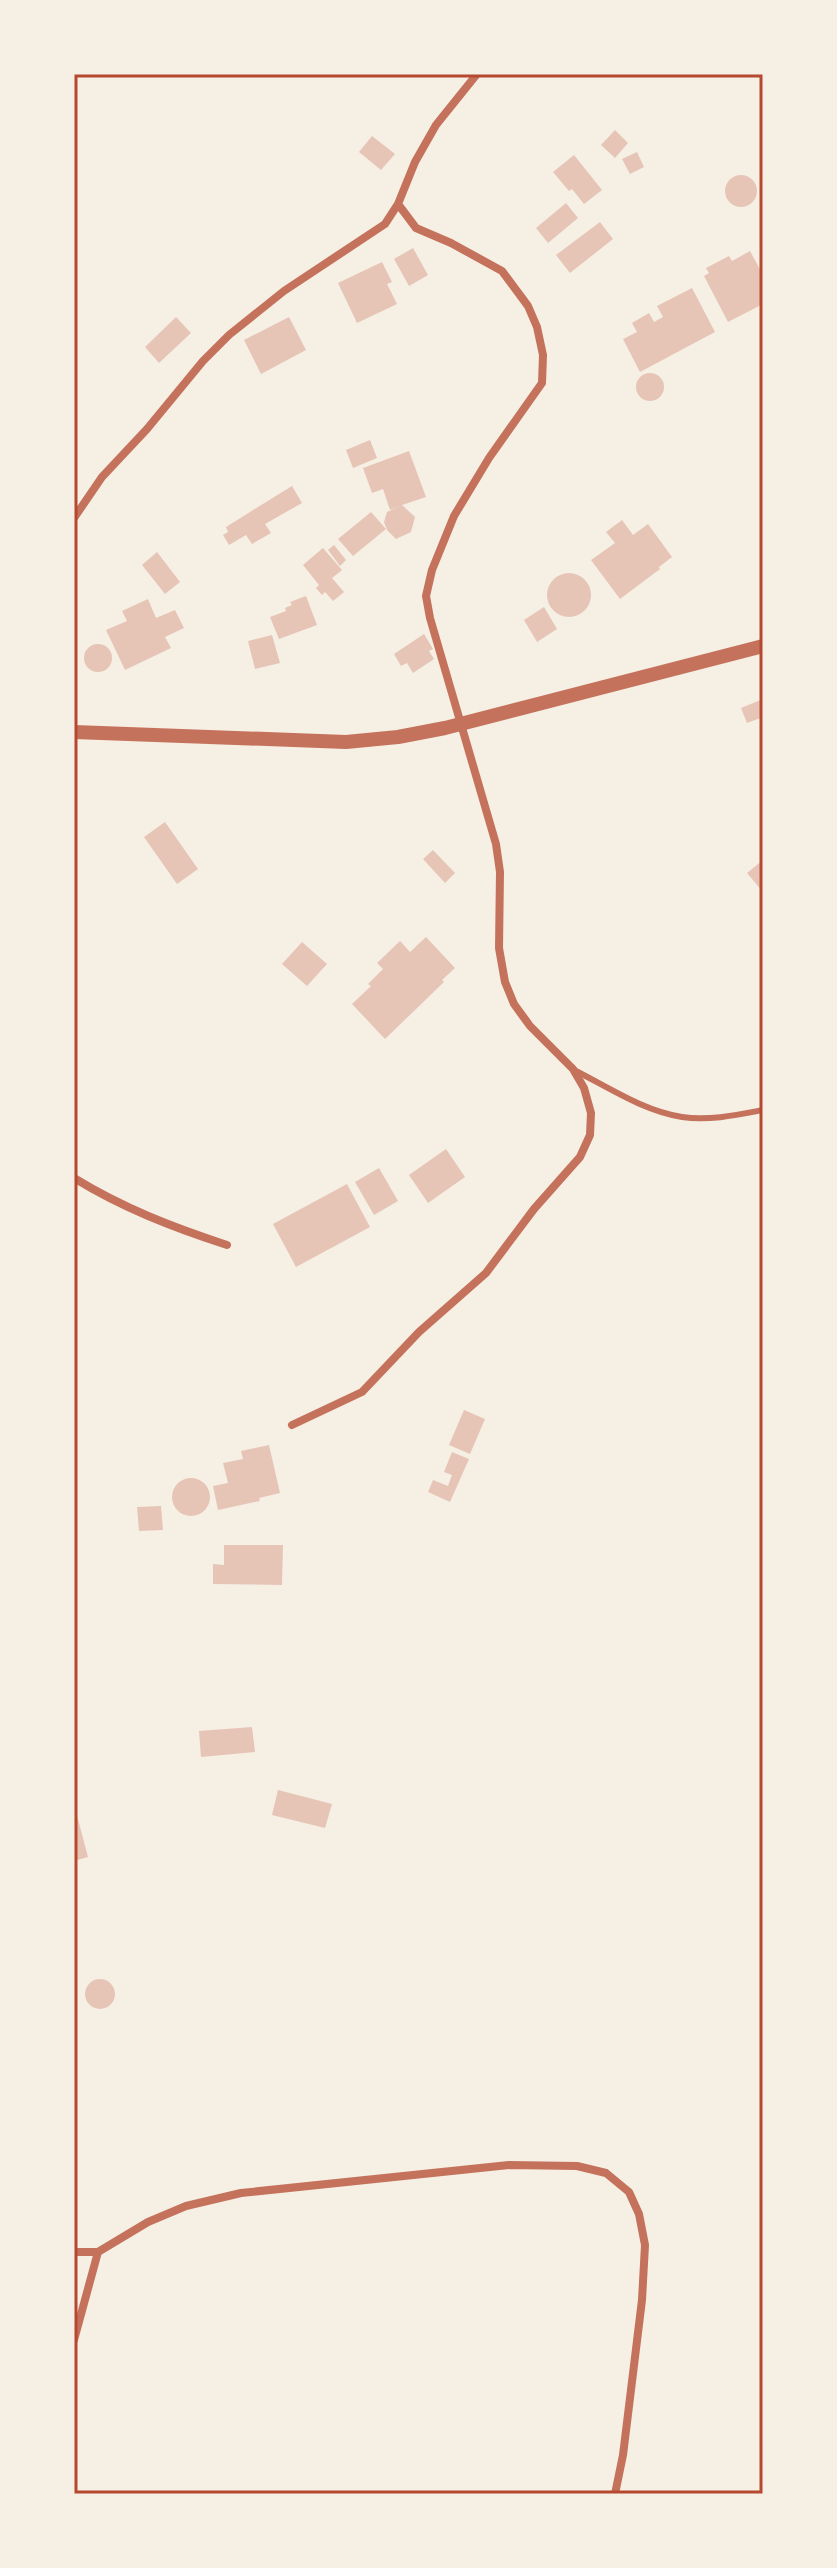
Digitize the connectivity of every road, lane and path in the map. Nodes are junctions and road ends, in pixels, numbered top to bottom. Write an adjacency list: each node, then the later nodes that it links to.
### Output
1 (477, 74): 2 (street)
2 (398, 204): 3 (street); 5 (street)
3 (74, 518)
4 (763, 646): 5 (street)
5 (463, 724): 6 (street); 7 (street)
6 (74, 732)
7 (573, 1069): 8 (lane); 11 (street)
8 (763, 1110)
9 (74, 1178): 10 (street)
10 (227, 1245)
11 (292, 1425)
12 (74, 2252): 13 (street)
13 (98, 2252): 14 (street); 15 (street)
14 (74, 2340)
15 (615, 2494)

